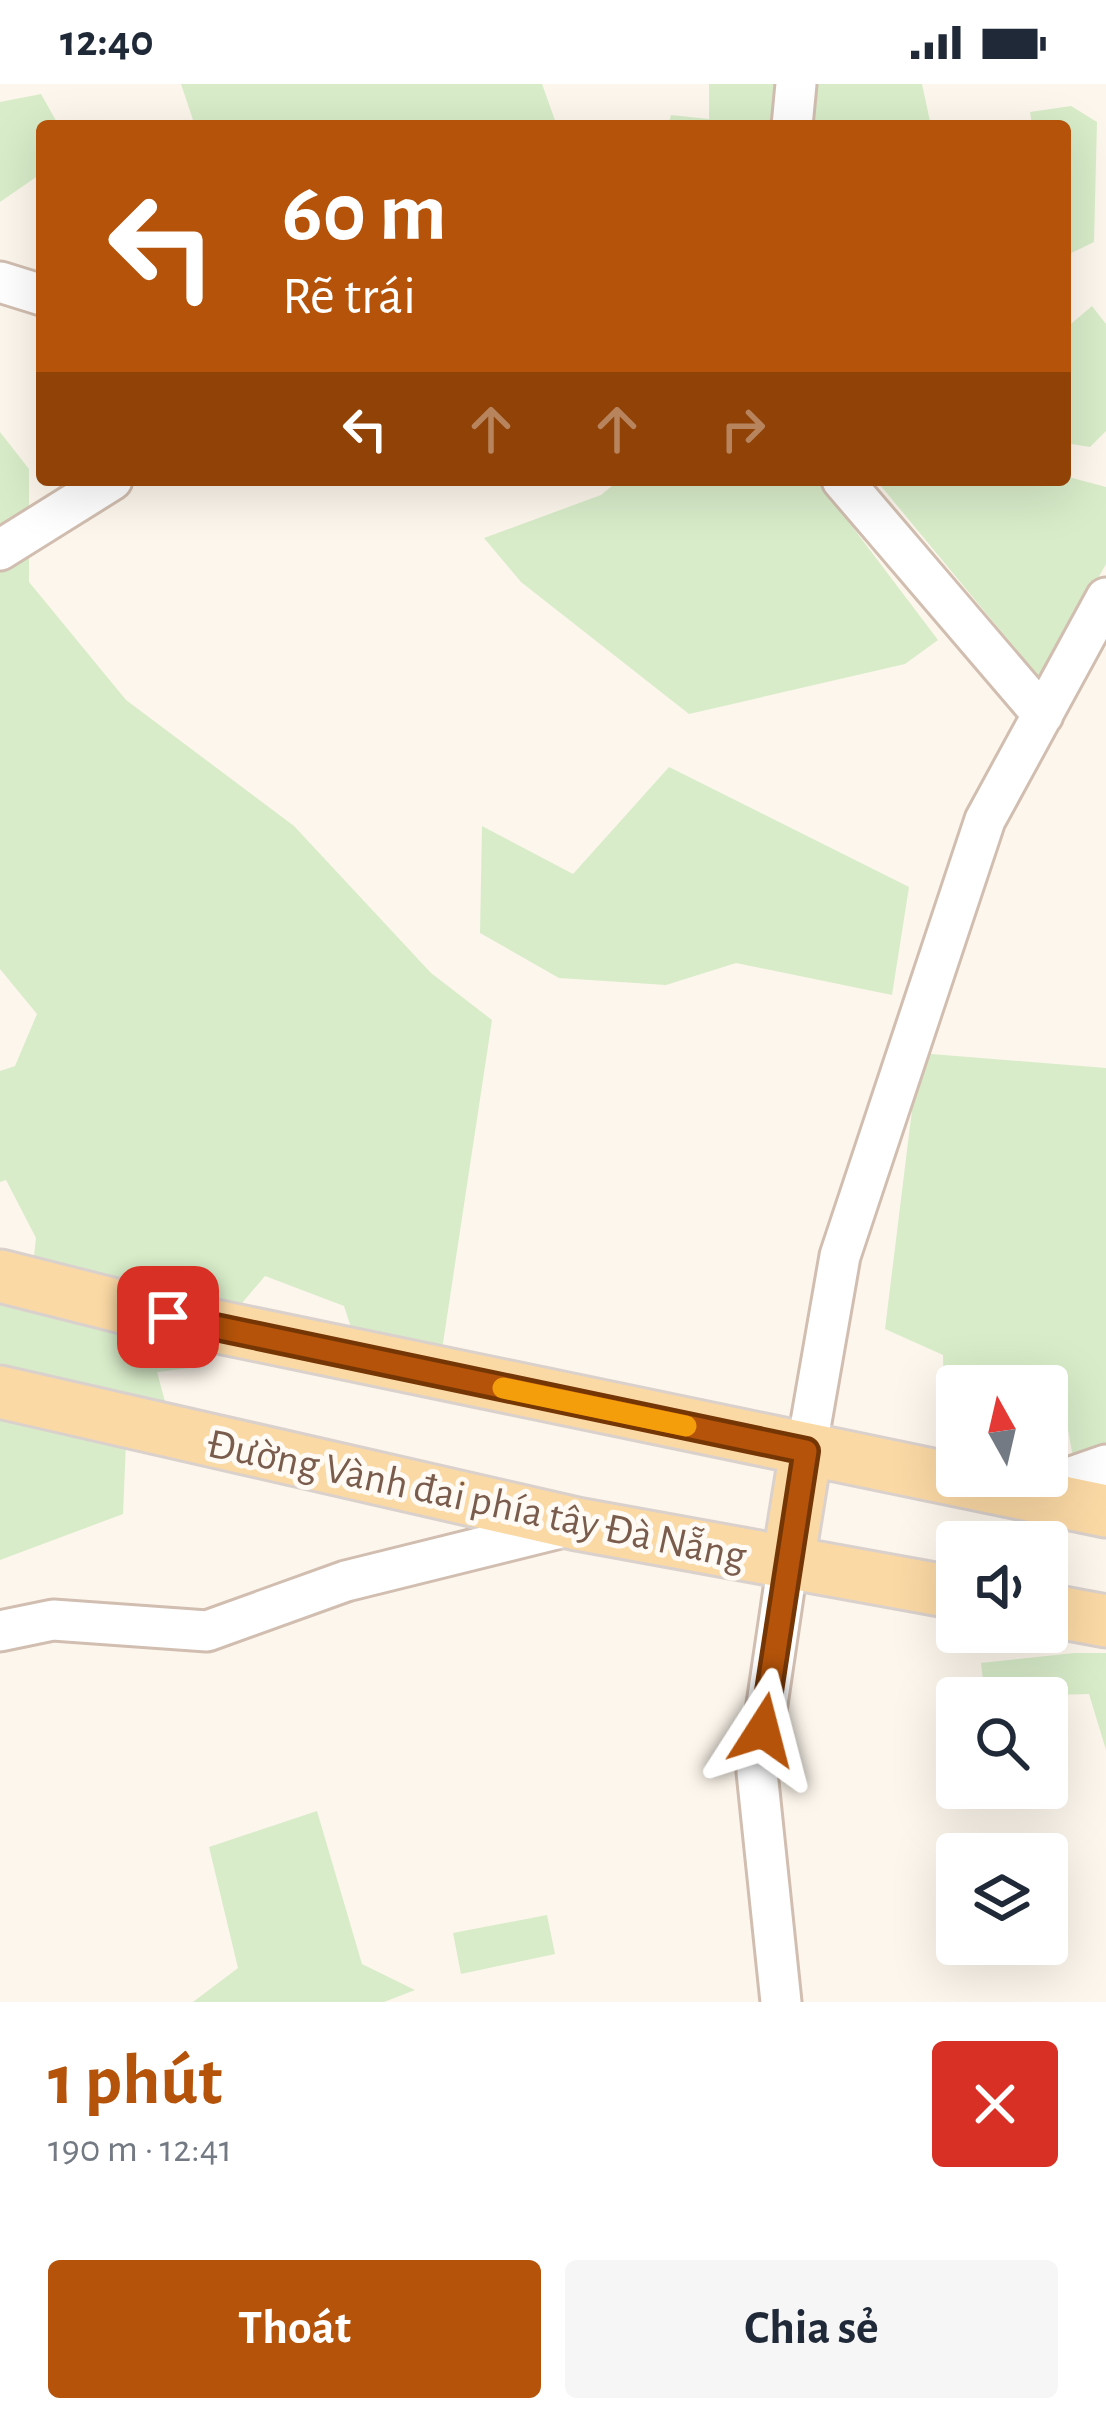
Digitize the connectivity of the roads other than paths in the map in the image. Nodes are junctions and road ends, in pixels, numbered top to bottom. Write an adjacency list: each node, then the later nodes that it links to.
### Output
1 (796, 84): 2 (street)
2 (793, 120)
3 (0, 282): 4 (street)
4 (36, 293)
5 (102, 486): 7 (street)
6 (847, 486): 9 (street)
7 (0, 550)
8 (1106, 598): 9 (street)
9 (1043, 715): 12 (street)
10 (0, 1276): 12 (main road)
11 (0, 1392): 18 (main road, Đường Vành đai phía tây Đà Nẵng)
12 (806, 1451): 15 (main road); 19 (main road)
13 (1106, 1465): 14 (street)
14 (1068, 1478)
15 (936, 1479)
16 (1024, 1497): 17 (main road)
17 (1106, 1511)
18 (577, 1524): 19 (main road, Đường Vành đai phía tây Đà Nẵng); 23 (street)
19 (788, 1562): 20 (main road, Đường Vành đai phía tây Đà Nẵng); 24 (street)
20 (936, 1590)
21 (1068, 1614): 22 (main road)
22 (1106, 1621)
23 (0, 1630)
24 (781, 2002)

